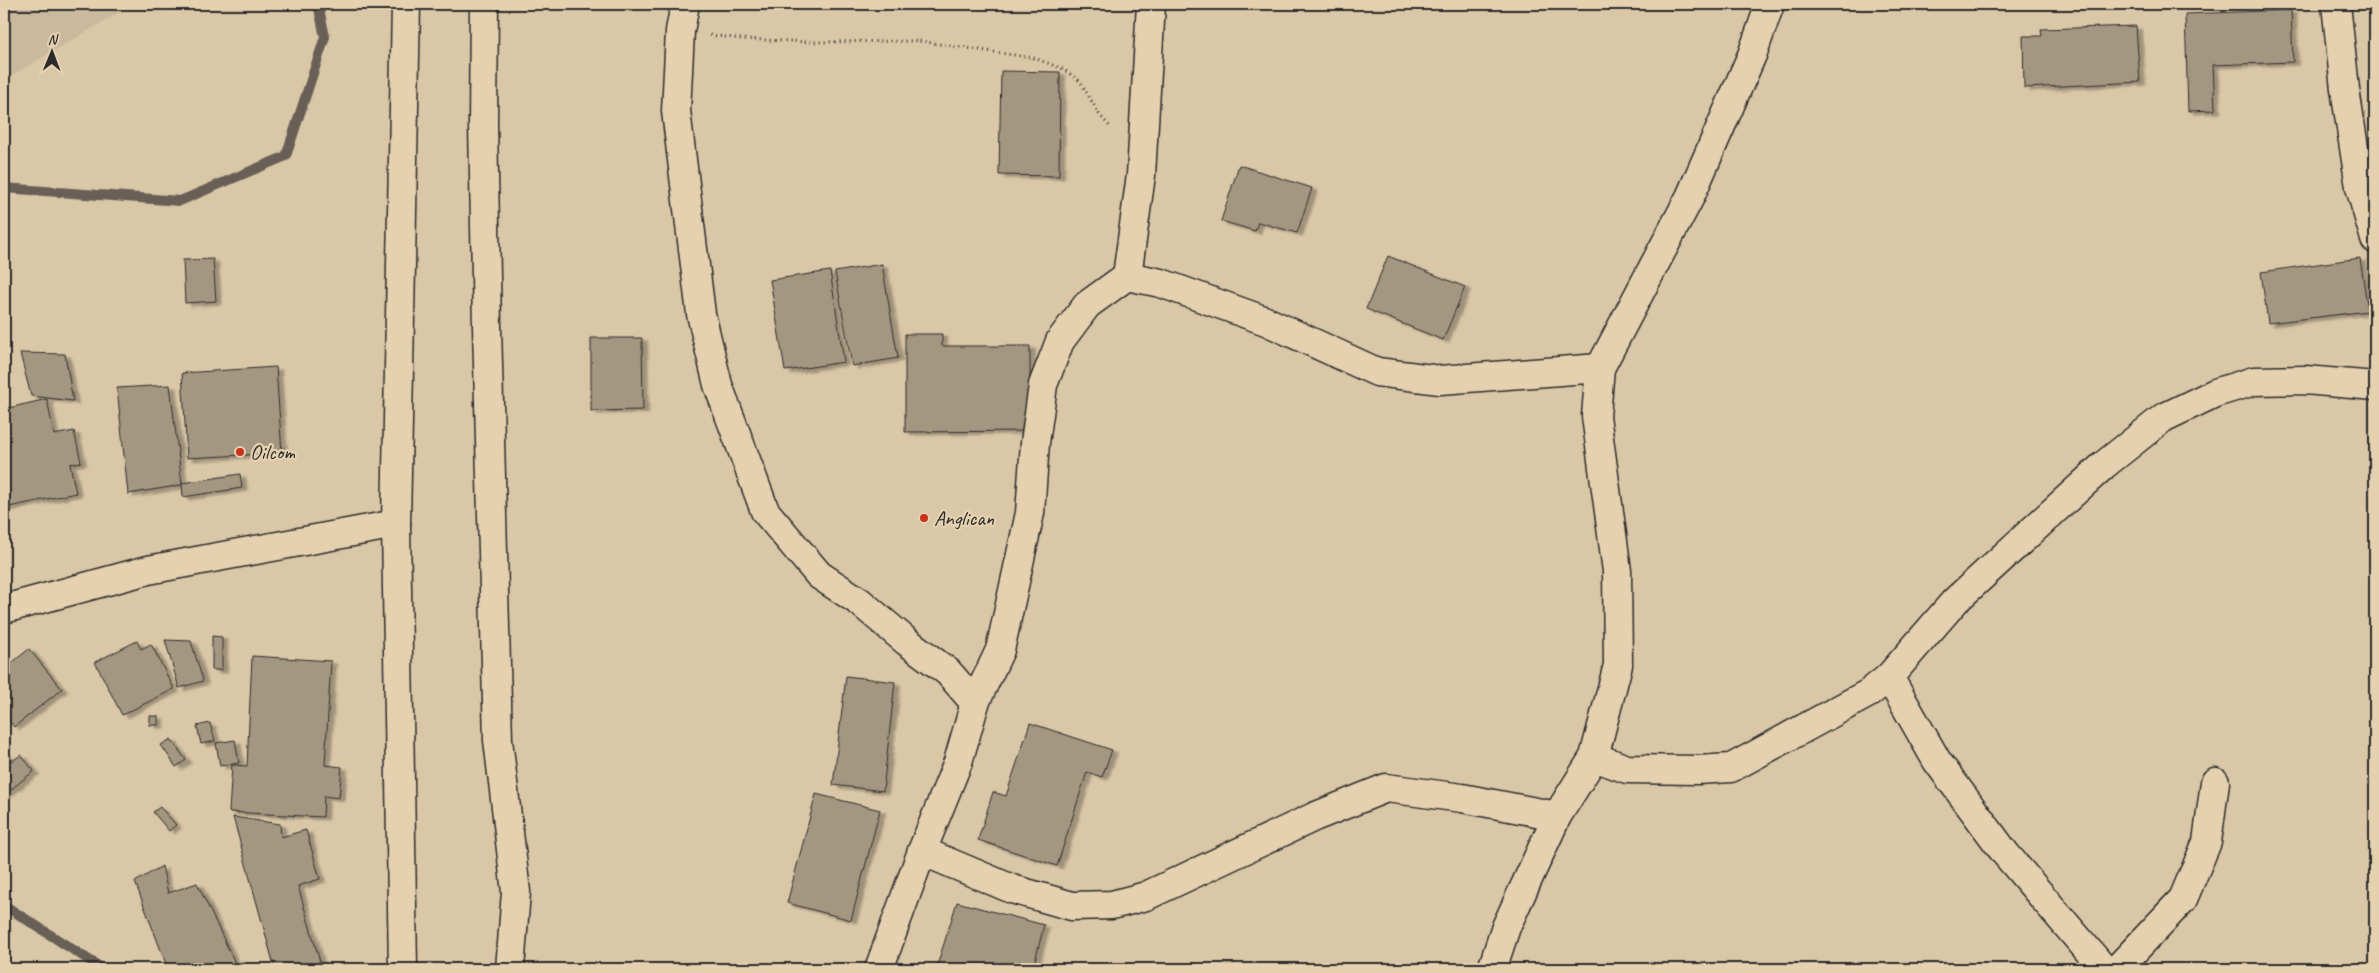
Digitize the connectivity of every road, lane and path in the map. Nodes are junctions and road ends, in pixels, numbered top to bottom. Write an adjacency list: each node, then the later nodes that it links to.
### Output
1 (406, 4): 13 (street)
2 (484, 4): 22 (street)
3 (686, 4): 7 (street)
4 (1151, 4): 8 (street)
5 (1770, 4): 11 (street)
6 (2336, 4): 9 (street)
7 (680, 31): 8 (path); 16 (street)
8 (1141, 175): 10 (street)
9 (2375, 239)
10 (1127, 276): 11 (street); 16 (street)
11 (1600, 368): 17 (street)
12 (2375, 386): 15 (street)
13 (396, 524): 14 (street); 21 (street)
14 (4, 609)
15 (1889, 677): 17 (street); 25 (street)
16 (975, 703): 20 (street)
17 (1594, 757): 19 (street)
18 (2215, 782): 26 (street)
19 (1557, 816): 20 (street); 24 (street)
20 (922, 851): 23 (street)
21 (403, 969)
22 (510, 969)
23 (879, 969)
24 (1492, 969)
25 (2104, 969)
26 (2117, 969)

